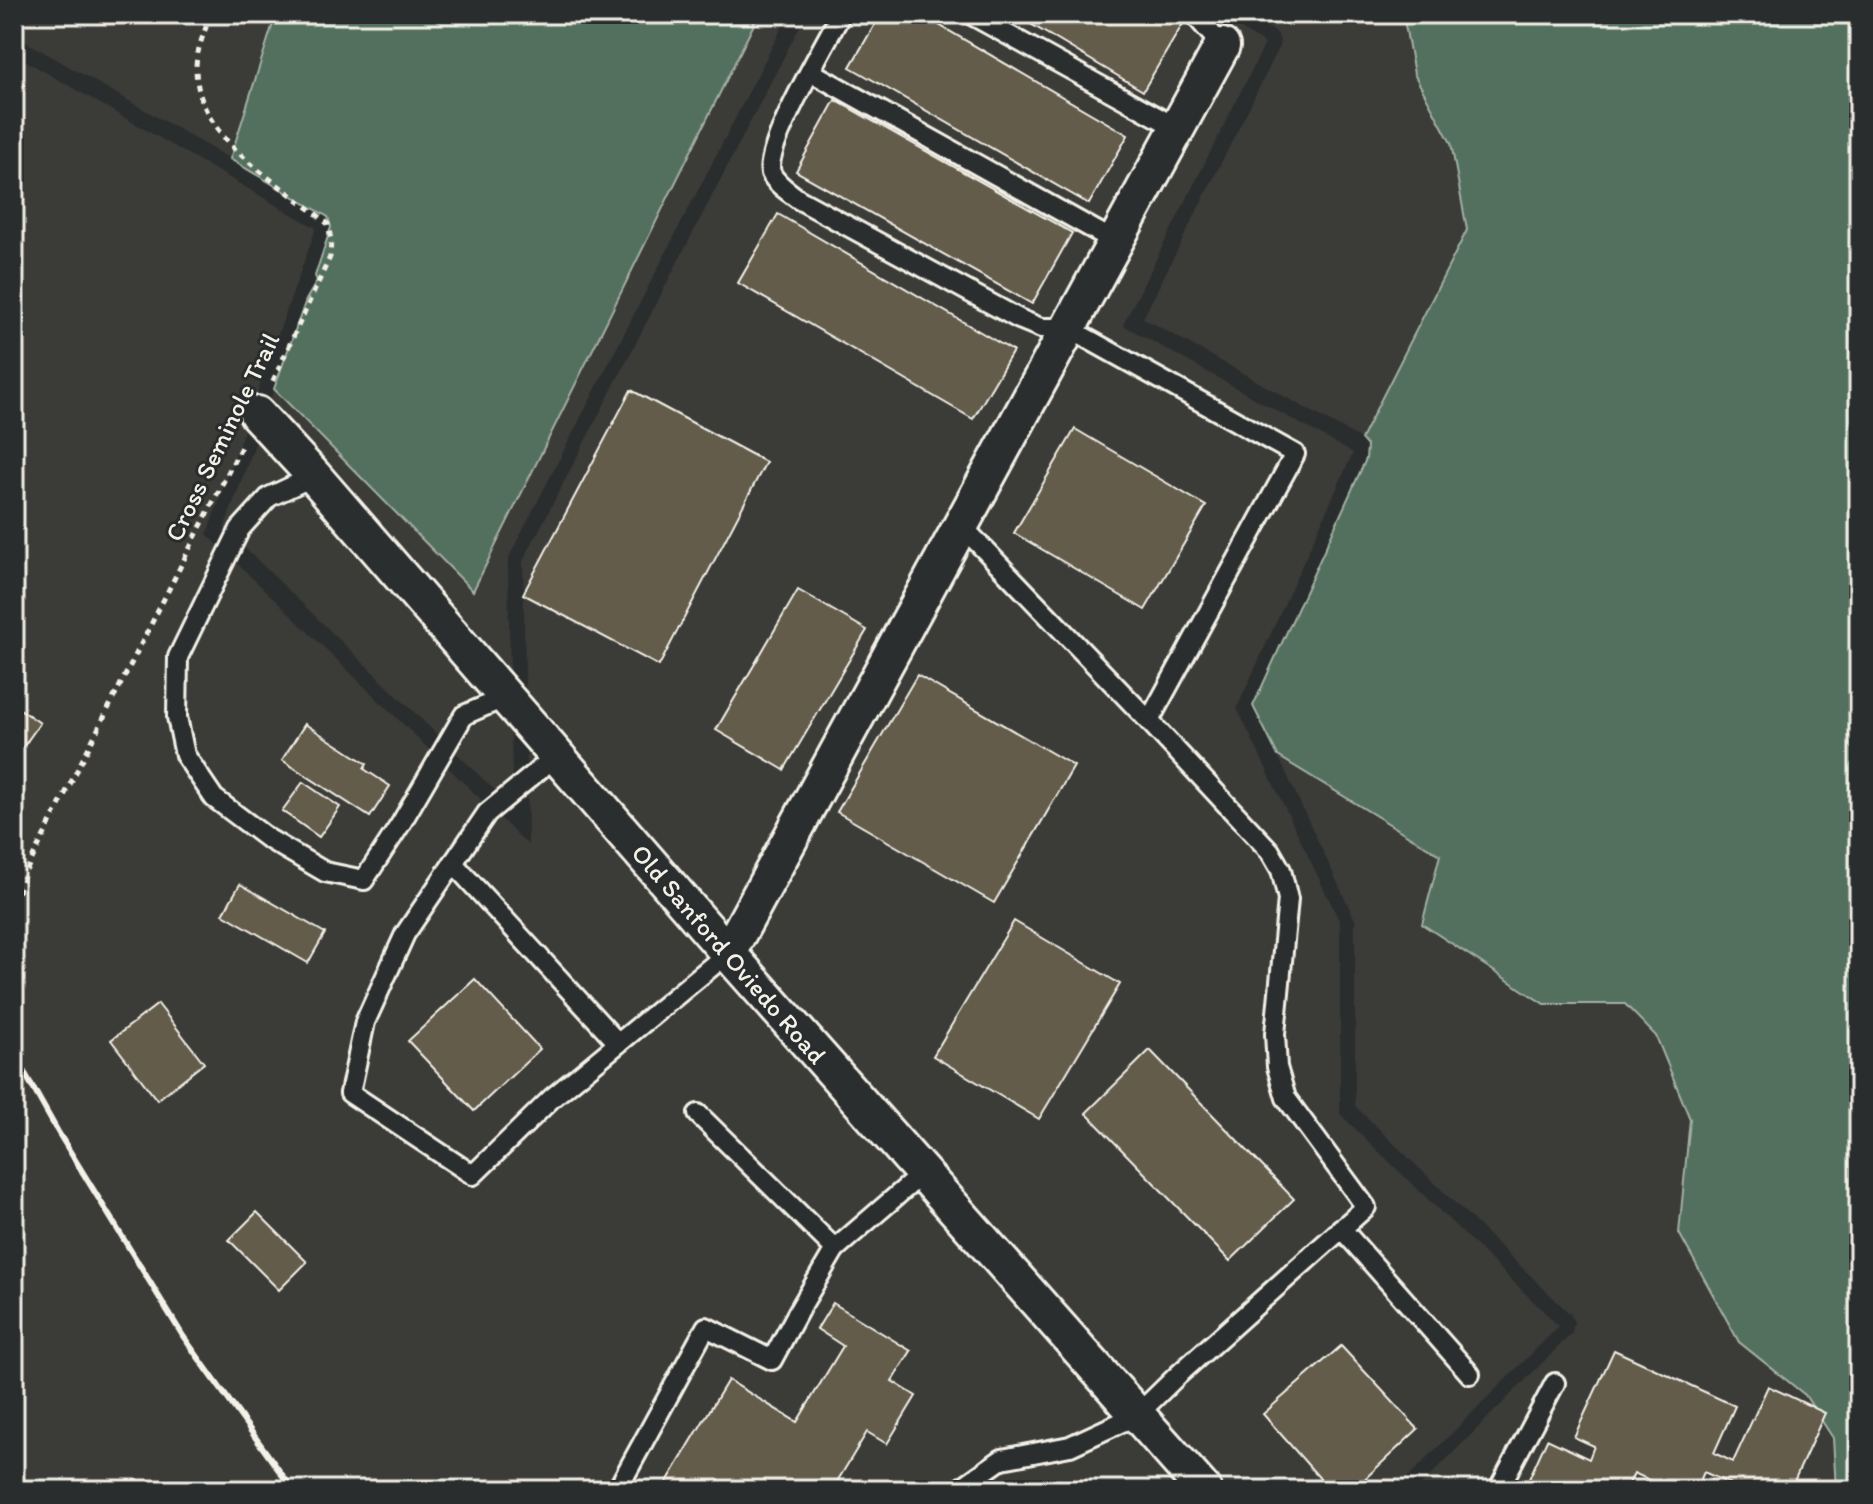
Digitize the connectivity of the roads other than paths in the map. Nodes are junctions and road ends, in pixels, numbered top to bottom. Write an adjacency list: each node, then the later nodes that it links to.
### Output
1 (841, 14): 5 (lane)
2 (970, 14): 6 (lane)
3 (1194, 14): 4 (lane)
4 (1222, 46): 6 (street)
5 (811, 72): 7 (lane); 8 (lane)
6 (1177, 128): 7 (street)
7 (1116, 242): 8 (street)
8 (1068, 328): 11 (street); 13 (lane)
9 (257, 414): 10 (street, Old Sanford Oviedo Road)
10 (314, 476): 12 (street, Old Sanford Oviedo Road); 12 (lane)
11 (961, 525): 13 (lane); 16 (street)
12 (506, 697): 14 (street, Old Sanford Oviedo Road)
13 (1149, 721): 20 (lane)
14 (556, 756): 15 (lane); 16 (street, Old Sanford Oviedo Road)
15 (453, 863): 17 (lane); 17 (lane)
16 (728, 953): 17 (lane); 19 (street, Old Sanford Oviedo Road)
17 (618, 1043)
18 (698, 1114): 21 (lane)
19 (923, 1173): 21 (lane); 24 (street, Old Sanford Oviedo Road)
20 (1341, 1228): 22 (lane); 24 (lane)
21 (835, 1249): 26 (lane)
22 (1470, 1374)
23 (1555, 1383): 28 (lane)
24 (1137, 1415): 25 (street, Old Sanford Oviedo Road); 27 (lane)
25 (1193, 1485)
26 (617, 1490)
27 (958, 1490)
28 (1498, 1490)

